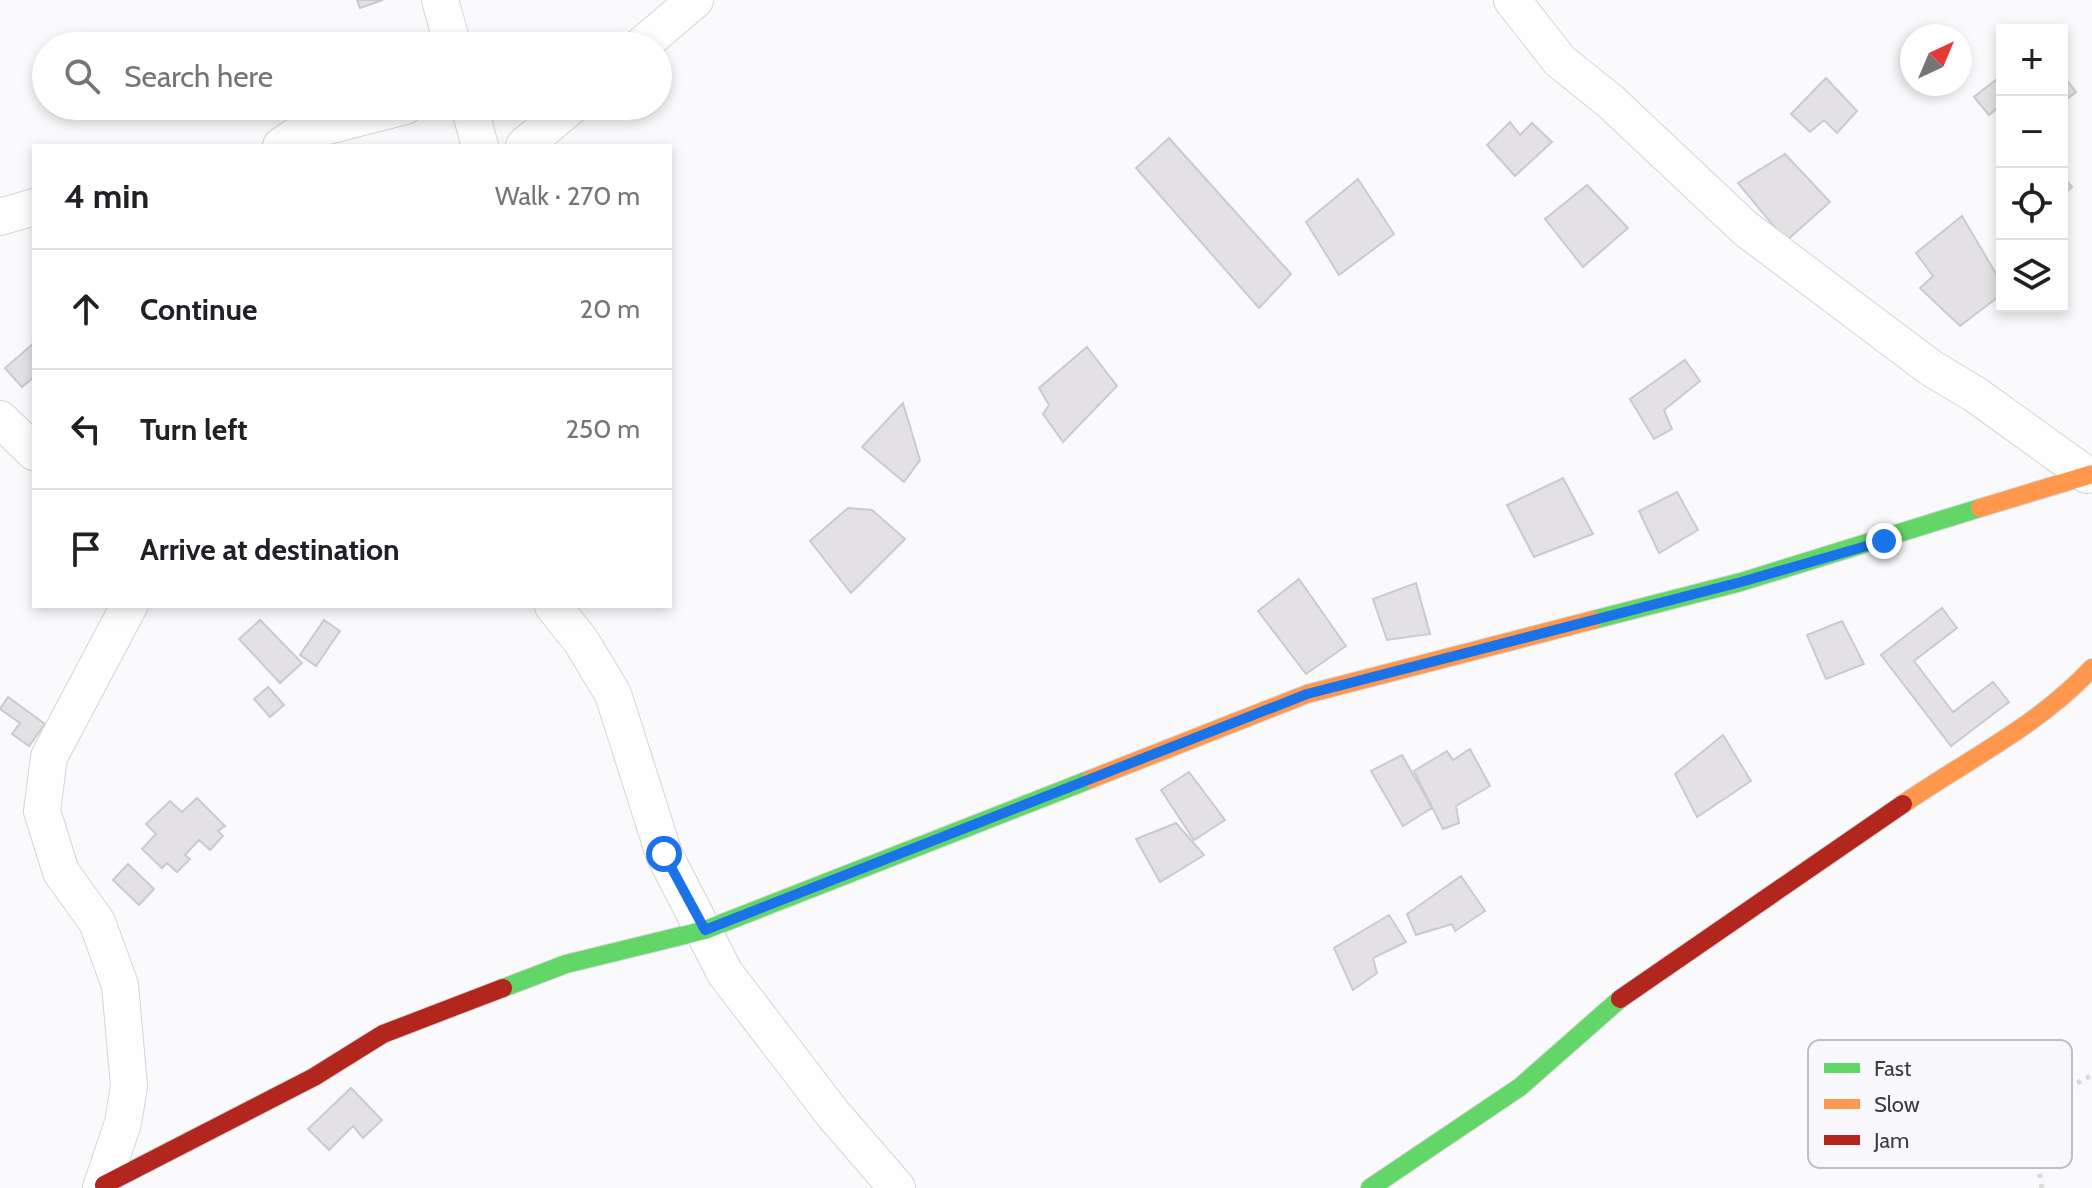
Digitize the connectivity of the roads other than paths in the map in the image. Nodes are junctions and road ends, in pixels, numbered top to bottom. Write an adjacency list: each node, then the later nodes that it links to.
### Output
1 (440, 0): 4 (street)
2 (695, 0): 5 (street)
3 (1512, 0): 16 (street)
4 (449, 32)
5 (657, 32)
6 (351, 120): 9 (street)
7 (473, 120): 10 (street)
8 (555, 120): 11 (street)
9 (284, 144)
10 (479, 144)
11 (526, 144)
12 (32, 208): 13 (street)
13 (0, 217)
14 (0, 419): 15 (street)
15 (32, 450)
16 (2090, 476): 20 (street)
17 (128, 608): 21 (street)
18 (555, 608): 20 (street)
19 (2092, 668): 23 (street)
20 (705, 930): 21 (street); 22 (street)
21 (115, 1184)
22 (897, 1188)
23 (1370, 1188)

